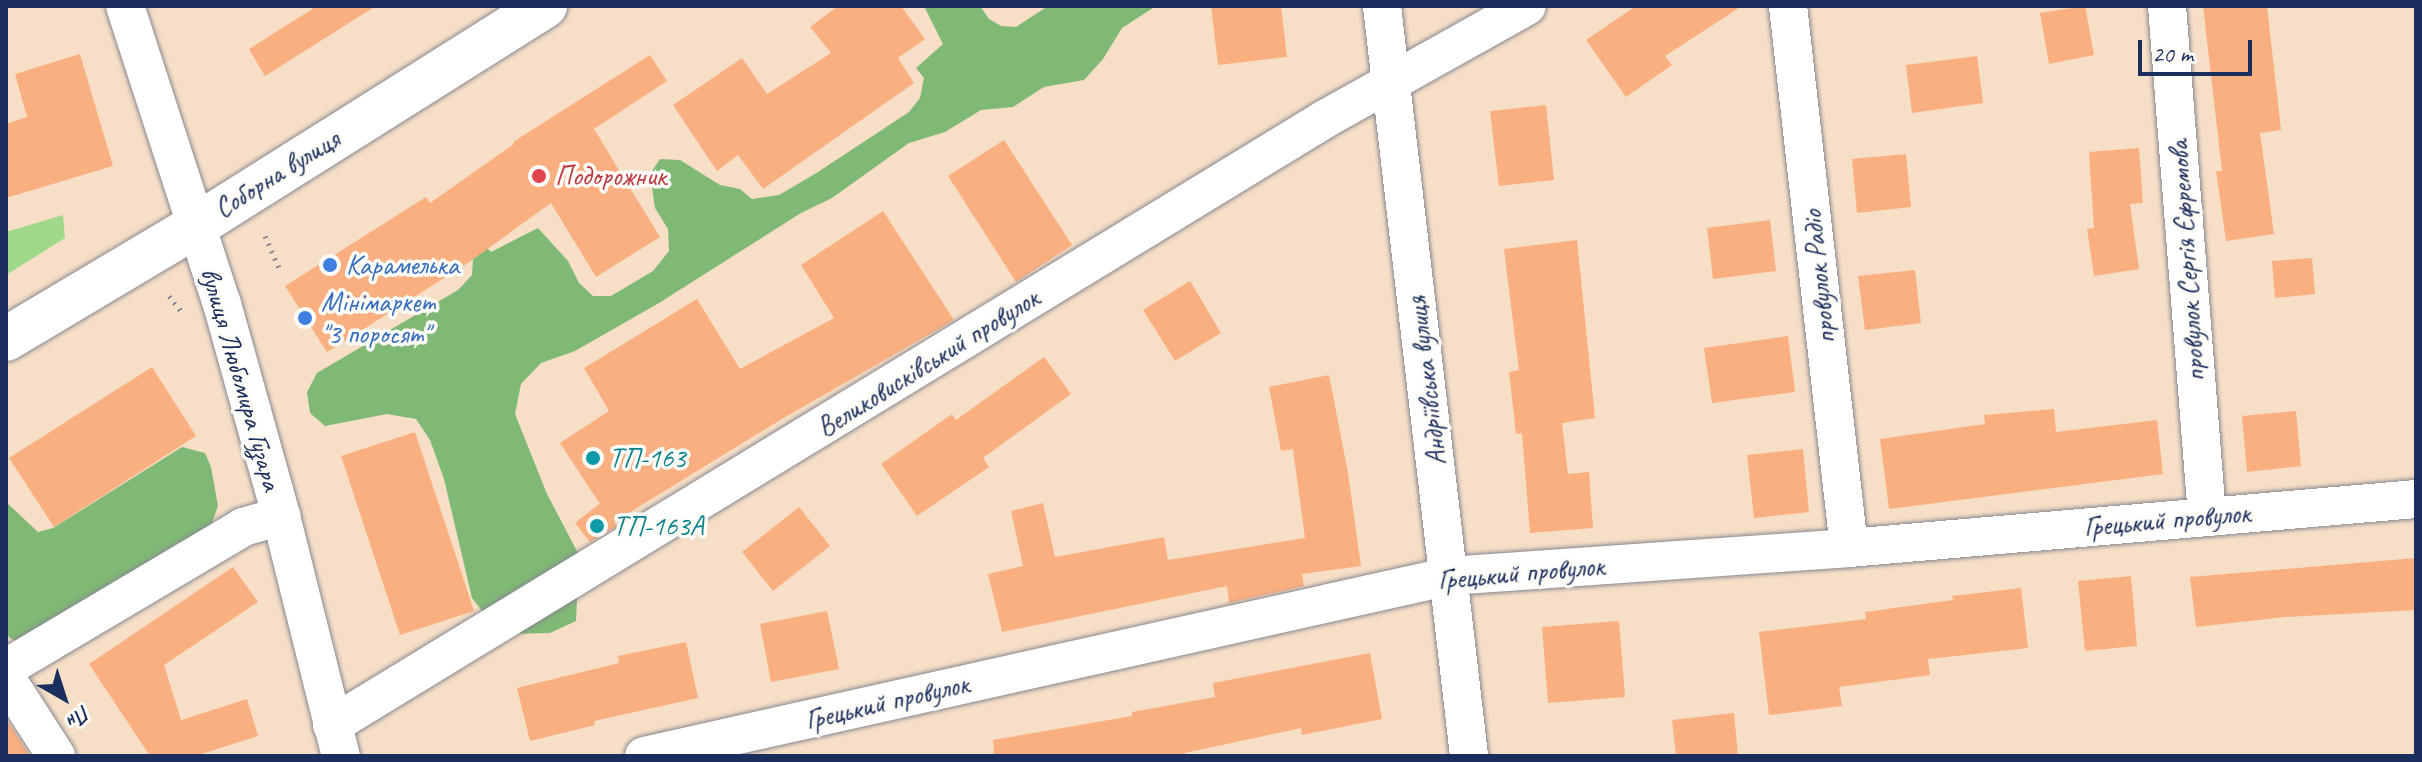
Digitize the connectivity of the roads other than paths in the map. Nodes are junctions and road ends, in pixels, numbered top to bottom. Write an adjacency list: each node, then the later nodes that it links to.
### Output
1 (125, 6): 8 (street, вулиця Любомира Гузара)
2 (545, 6): 8 (main road, Соборна вулиця)
3 (1382, 6): 7 (street, Андріївська вулиця)
4 (1527, 6): 7 (street, Великовисківський провулок)
5 (1788, 6): 13 (street, провулок Радіо)
6 (2167, 6): 12 (street, провулок Сергія Єфремова)
7 (1391, 82): 14 (street, Андріївська вулиця); 17 (street, Великовисківський провулок)
8 (194, 227): 9 (main road, Соборна вулиця); 11 (street, вулиця Любомира Гузара)
9 (6, 339)
10 (2416, 499): 12 (street, Грецький провулок)
11 (281, 516): 15 (street); 17 (street, вулиця Любомира Гузара)
12 (2207, 516): 13 (street, Грецький провулок)
13 (1849, 548): 14 (street, Грецький провулок)
14 (1450, 576): 19 (street, Грецький провулок); 20 (street, Андріївська вулиця)
15 (6, 668)
16 (6, 678): 18 (street)
17 (336, 740)
18 (56, 756)
19 (644, 756)
20 (1469, 756)

